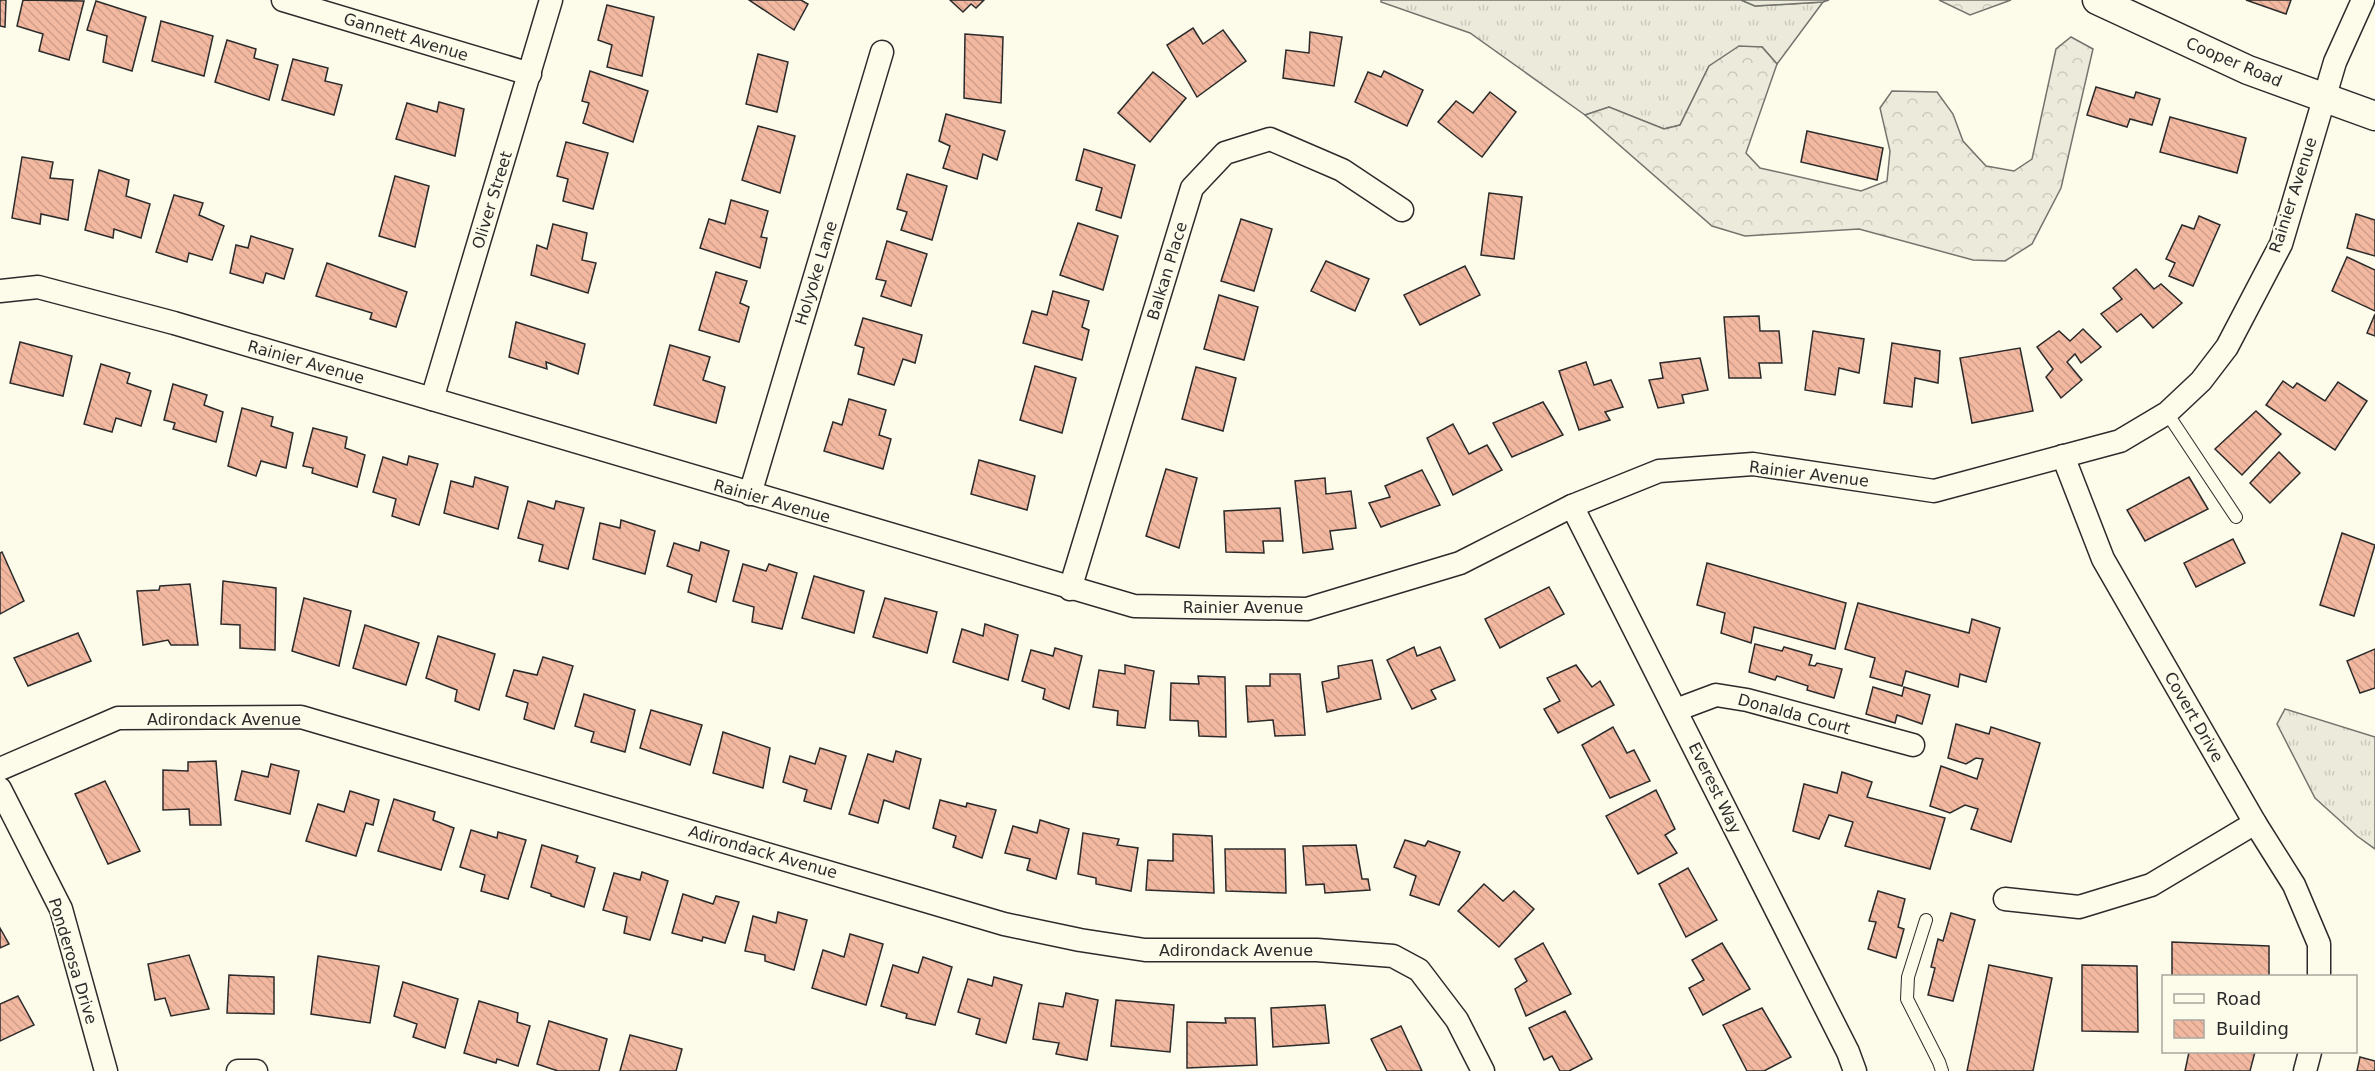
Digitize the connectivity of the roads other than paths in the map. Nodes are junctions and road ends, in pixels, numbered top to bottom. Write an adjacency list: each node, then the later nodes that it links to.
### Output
1 (283, 0): 6 (street, Gannett Avenue)
2 (551, 0): 6 (street, Oliver Street)
3 (2097, 0): 7 (street, Cooper Road)
4 (2363, 0): 7 (street, Rainier Avenue)
5 (882, 52): 14 (street, Holyoke Lane)
6 (530, 74): 11 (street, Oliver Street)
7 (2324, 98): 8 (street, Cooper Road); 12 (street, Rainier Avenue)
8 (2375, 116)
9 (1402, 210): 17 (street, Balkan Place)
10 (0, 291): 11 (street, Rainier Avenue)
11 (432, 399): 14 (street, Rainier Avenue)
12 (2167, 413): 13 (street, Rainier Avenue); 16 (lane)
13 (2063, 456): 15 (street, Rainier Avenue); 22 (street, Covert Drive)
14 (750, 494): 17 (street, Rainier Avenue)
15 (1572, 506): 17 (street, Rainier Avenue); 18 (street, Everest Way)
16 (2236, 517)
17 (1070, 589)
18 (1676, 710): 19 (street, Donalda Court); 31 (street, Everest Way)
19 (1913, 745)
20 (0, 768): 30 (street, Adirondack Avenue)
21 (0, 789): 27 (street, Ponderosa Drive)
22 (2255, 823): 23 (street); 25 (street, Covert Drive)
23 (2005, 899)
24 (1926, 920): 32 (lane)
25 (2319, 975)
26 (2310, 1053): 33 (street)
27 (106, 1071)
28 (238, 1071): 29 (street)
29 (256, 1071)
30 (1483, 1071)
31 (1855, 1071)
32 (1942, 1071)
33 (2306, 1071)

